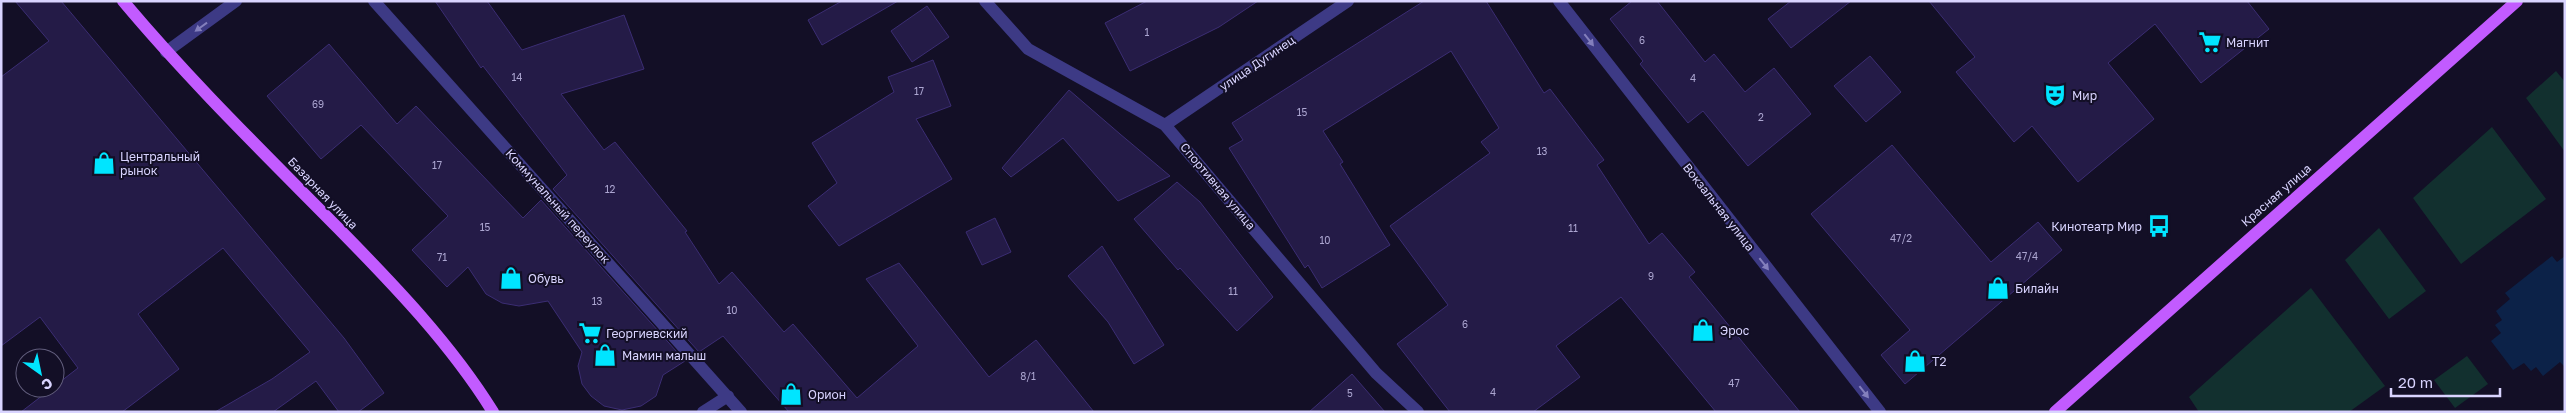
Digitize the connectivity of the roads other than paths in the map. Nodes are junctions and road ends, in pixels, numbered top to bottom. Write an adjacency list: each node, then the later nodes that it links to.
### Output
1 (123, 1): 8 (main road, Базарная улица)
2 (236, 1): 8 (street, one-way to 8)
3 (374, 1): 10 (street, Коммунальный переулок)
4 (985, 1): 9 (street, Спортивная улица)
5 (1348, 1): 9 (street, улица Дугинец)
6 (1558, 1): 15 (street, Вокзальная улица, one-way to 15)
7 (2517, 1): 16 (main road, Красная улица)
8 (166, 52): 11 (main road, Базарная улица)
9 (1165, 124): 14 (street, Спортивная улица)
10 (728, 396): 12 (street); 13 (street, Коммунальный переулок)
11 (493, 412)
12 (703, 412)
13 (741, 412)
14 (1418, 412)
15 (1880, 412)
16 (2055, 412)

